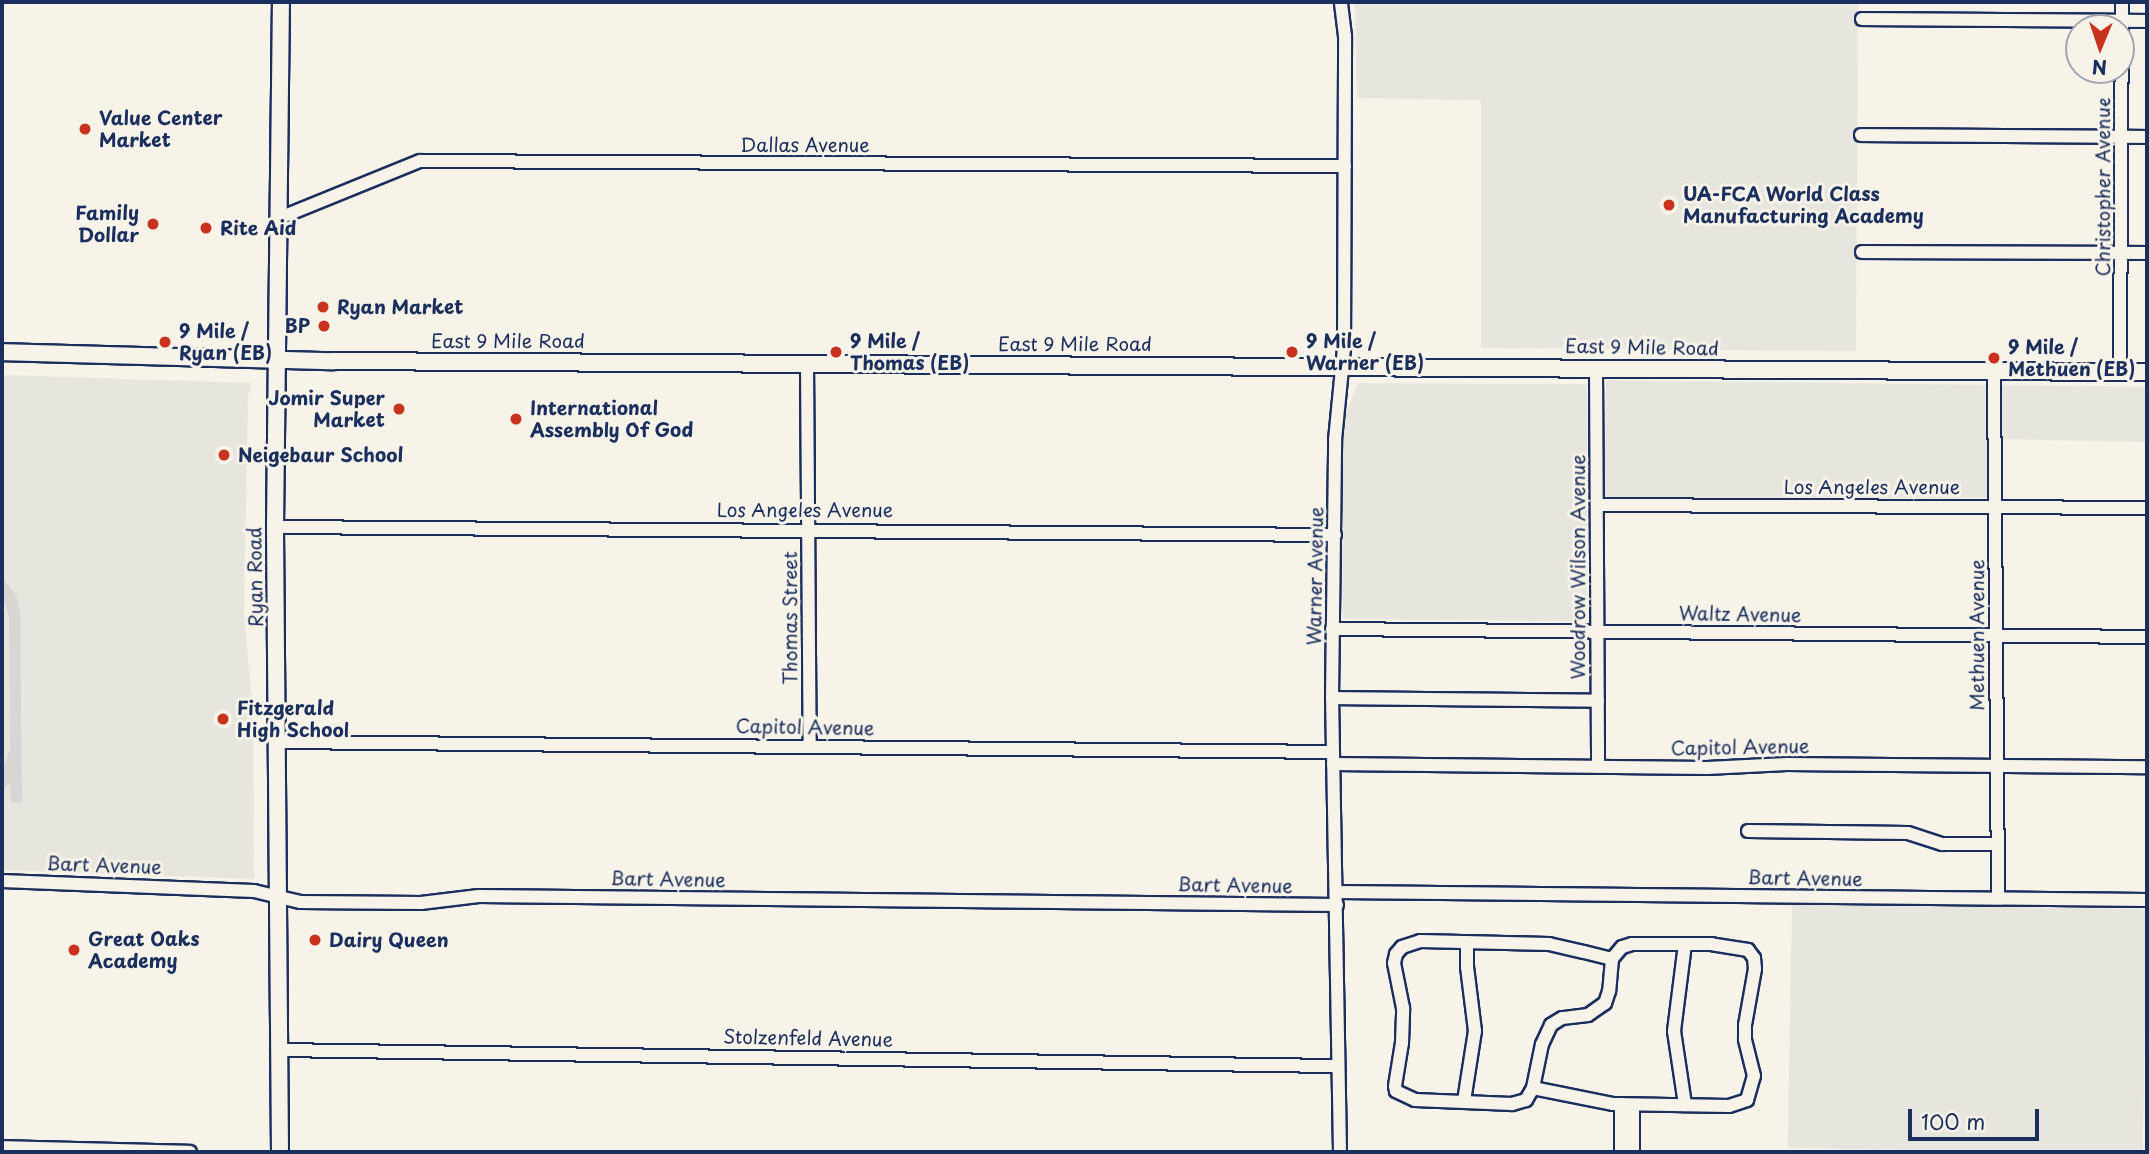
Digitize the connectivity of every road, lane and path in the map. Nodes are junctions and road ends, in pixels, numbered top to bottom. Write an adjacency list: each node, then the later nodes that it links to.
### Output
1 (281, 2): 10 (main road, Ryan Road)
2 (1341, 2): 9 (street, Warner Avenue)
3 (1862, 19): 4 (street)
4 (2065, 21)
5 (2122, 84): 7 (street, Christopher Avenue)
6 (1861, 135): 7 (street)
7 (2122, 137): 8 (street); 12 (street, Christopher Avenue)
8 (2147, 137)
9 (1345, 166): 10 (street, Dallas Avenue); 17 (street, Warner Avenue)
10 (277, 219): 15 (main road, Ryan Road)
11 (1862, 252): 12 (street)
12 (2123, 253): 13 (street); 20 (street, Christopher Avenue)
13 (2147, 253)
14 (2, 352): 15 (main road, East 9 Mile Road)
15 (276, 360): 16 (main road, East 9 Mile Road); 25 (main road, Ryan Road)
16 (807, 363): 17 (main road, East 9 Mile Road); 26 (street, Thomas Street)
17 (1342, 366): 18 (main road, East 9 Mile Road); 27 (street, Warner Avenue)
18 (1596, 368): 19 (main road, East 9 Mile Road); 22 (street, Woodrow Wilson Avenue)
19 (1994, 372): 20 (main road, East 9 Mile Road); 23 (street, Methuen Avenue)
20 (2120, 372): 21 (main road, East 9 Mile Road)
21 (2147, 372)
22 (1597, 505): 23 (street, Los Angeles Avenue); 29 (street, Woodrow Wilson Avenue)
23 (1995, 508): 24 (street, Los Angeles Avenue); 30 (street, Methuen Avenue)
24 (2147, 508)
25 (275, 527): 26 (street, Los Angeles Avenue); 34 (main road, Ryan Road)
26 (809, 529): 27 (street, Los Angeles Avenue); 35 (street, Thomas Street)
27 (1335, 535): 28 (street, Warner Avenue)
28 (1332, 629): 29 (street, Waltz Avenue); 32 (street, Warner Avenue)
29 (1597, 632): 30 (street, Waltz Avenue); 33 (street, Woodrow Wilson Avenue)
30 (1996, 636): 31 (street, Waltz Avenue); 37 (street, Methuen Avenue)
31 (2147, 637)
32 (1332, 698): 33 (street); 36 (street, Warner Avenue)
33 (1598, 701): 38 (street, Woodrow Wilson Avenue)
34 (278, 741): 35 (street, Capitol Avenue); 43 (main road, Ryan Road)
35 (810, 746): 36 (street, Capitol Avenue)
36 (1333, 758): 38 (street, Capitol Avenue); 44 (street, Warner Avenue)
37 (1997, 766): 38 (street, Capitol Avenue); 39 (street, Capitol Avenue); 41 (street, Methuen Avenue)
38 (1598, 767)
39 (2147, 767)
40 (1748, 831): 41 (street)
41 (1998, 844): 45 (street, Methuen Avenue)
42 (2, 881): 43 (street, Bart Avenue)
43 (279, 897): 44 (street, Bart Avenue); 50 (main road, Ryan Road)
44 (1337, 898): 45 (street, Bart Avenue); 51 (street, Warner Avenue)
45 (1998, 898): 46 (street, Bart Avenue)
46 (2147, 900)
47 (1467, 942): 49 (street); 53 (street); 53 (street)
48 (1685, 944): 49 (street); 55 (street); 55 (street)
49 (1612, 959): 52 (street)
50 (279, 1050): 51 (street, Stolzenfeld Avenue); 58 (main road, Ryan Road)
51 (1337, 1066): 59 (street, Warner Avenue)
52 (1533, 1088): 53 (street); 54 (street)
53 (1464, 1101)
54 (1627, 1105): 55 (street); 60 (street); 61 (street)
55 (1685, 1105)
56 (2, 1147): 57 (street)
57 (190, 1152)
58 (280, 1152)
59 (1340, 1152)
60 (1621, 1152)
61 (1633, 1152)

